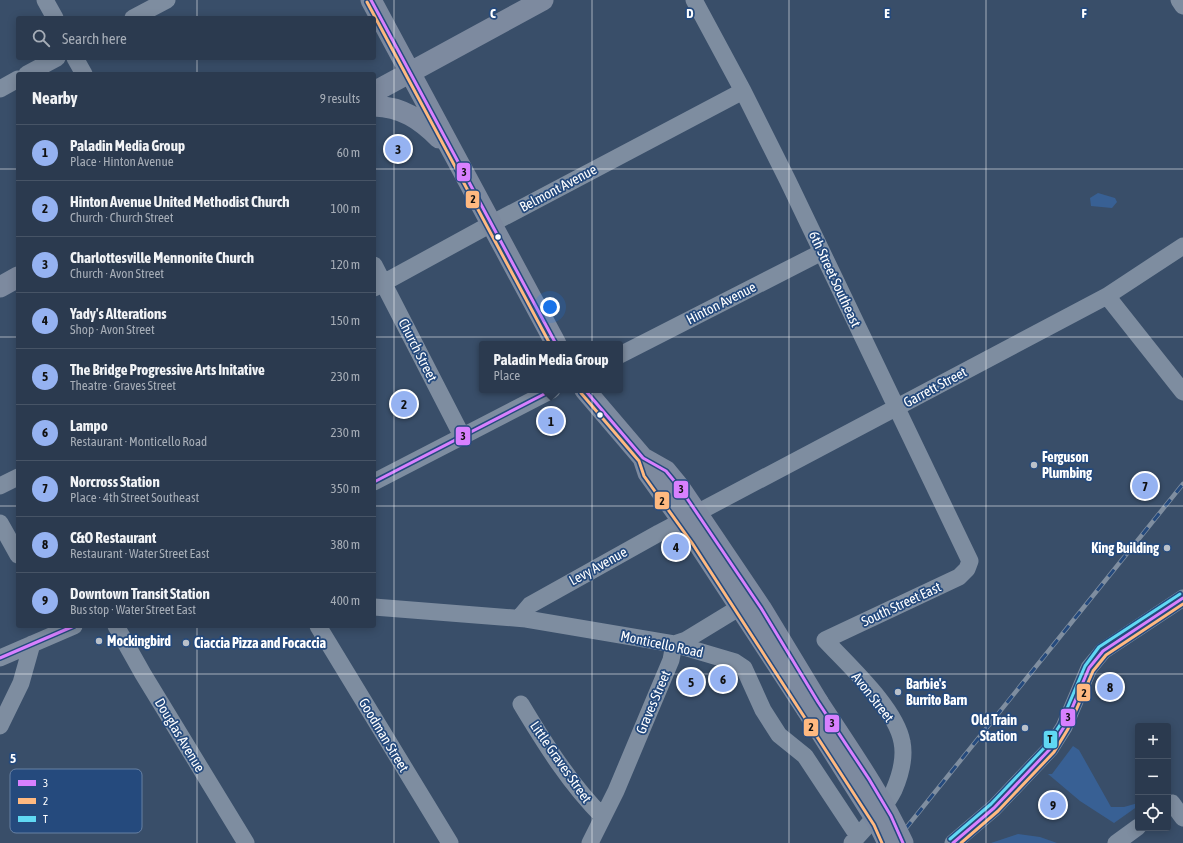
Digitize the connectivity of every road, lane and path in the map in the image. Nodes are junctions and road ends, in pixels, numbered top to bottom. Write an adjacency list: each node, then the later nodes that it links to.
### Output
1 (45, 0): 8 (street)
2 (167, 0): 9 (street)
3 (371, 0): 14 (main road)
4 (543, 0): 14 (main road)
5 (694, 0): 18 (street, 6th Street Southeast)
6 (1178, 0): 7 (street)
7 (1183, 6)
8 (54, 16)
9 (136, 16)
10 (53, 60): 12 (street)
11 (76, 60): 13 (street)
12 (32, 72)
13 (83, 72)
14 (410, 72): 17 (main road); 20 (main road)
15 (16, 80): 16 (street)
16 (0, 89)
17 (376, 91)
18 (744, 91): 21 (street, Belmont Avenue); 23 (street, 6th Street Southeast)
19 (376, 106): 20 (main road)
20 (452, 151): 21 (main road)
21 (491, 224): 26 (street, Belmont Avenue); 29 (main road)
22 (1183, 246): 28 (street, Garrett Street)
23 (822, 252): 30 (street, Hinton Avenue); 34 (street, 6th Street Southeast)
24 (376, 272): 26 (street, Church Street)
25 (16, 278): 27 (main road)
26 (379, 285): 35 (street, Church Street)
27 (0, 287)
28 (1107, 296): 31 (street); 34 (street, Garrett Street)
29 (554, 341)
30 (623, 353)
31 (1183, 392)
32 (546, 393): 35 (street)
33 (588, 393): 39 (main road)
34 (896, 407): 39 (street, Garrett Street); 42 (street, 6th Street Southeast)
35 (462, 436): 37 (street)
36 (16, 478): 38 (street)
37 (376, 481)
38 (0, 486)
39 (689, 517): 44 (main road); 46 (street, Levy Avenue)
40 (0, 523): 41 (street)
41 (16, 551)
42 (970, 561): 50 (street, South Street East)
43 (1182, 601): 67 (street)
44 (747, 602): 52 (street); 55 (main road)
45 (376, 607): 46 (street, Monticello Road)
46 (519, 618): 52 (street, Monticello Road)
47 (117, 628): 62 (street, Douglas Avenue)
48 (319, 628): 63 (street, Goodman Street)
49 (56, 629): 51 (street)
50 (826, 640): 61 (street, Avon Street)
51 (32, 644): 53 (street); 56 (street)
52 (674, 644): 58 (street, Graves Street); 61 (street, Monticello Road)
53 (0, 658)
54 (521, 704): 58 (street, Little Graves Street)
55 (812, 706): 65 (main road, bridge); 66 (main road, bridge)
56 (0, 726)
57 (1174, 801): 59 (street)
58 (604, 817): 64 (street, Graves Street)
59 (1183, 818)
60 (1135, 829): 68 (street)
61 (855, 840)
62 (246, 843)
63 (450, 843)
64 (590, 843)
65 (888, 843)
66 (903, 843)
67 (953, 843)
68 (1116, 843)

